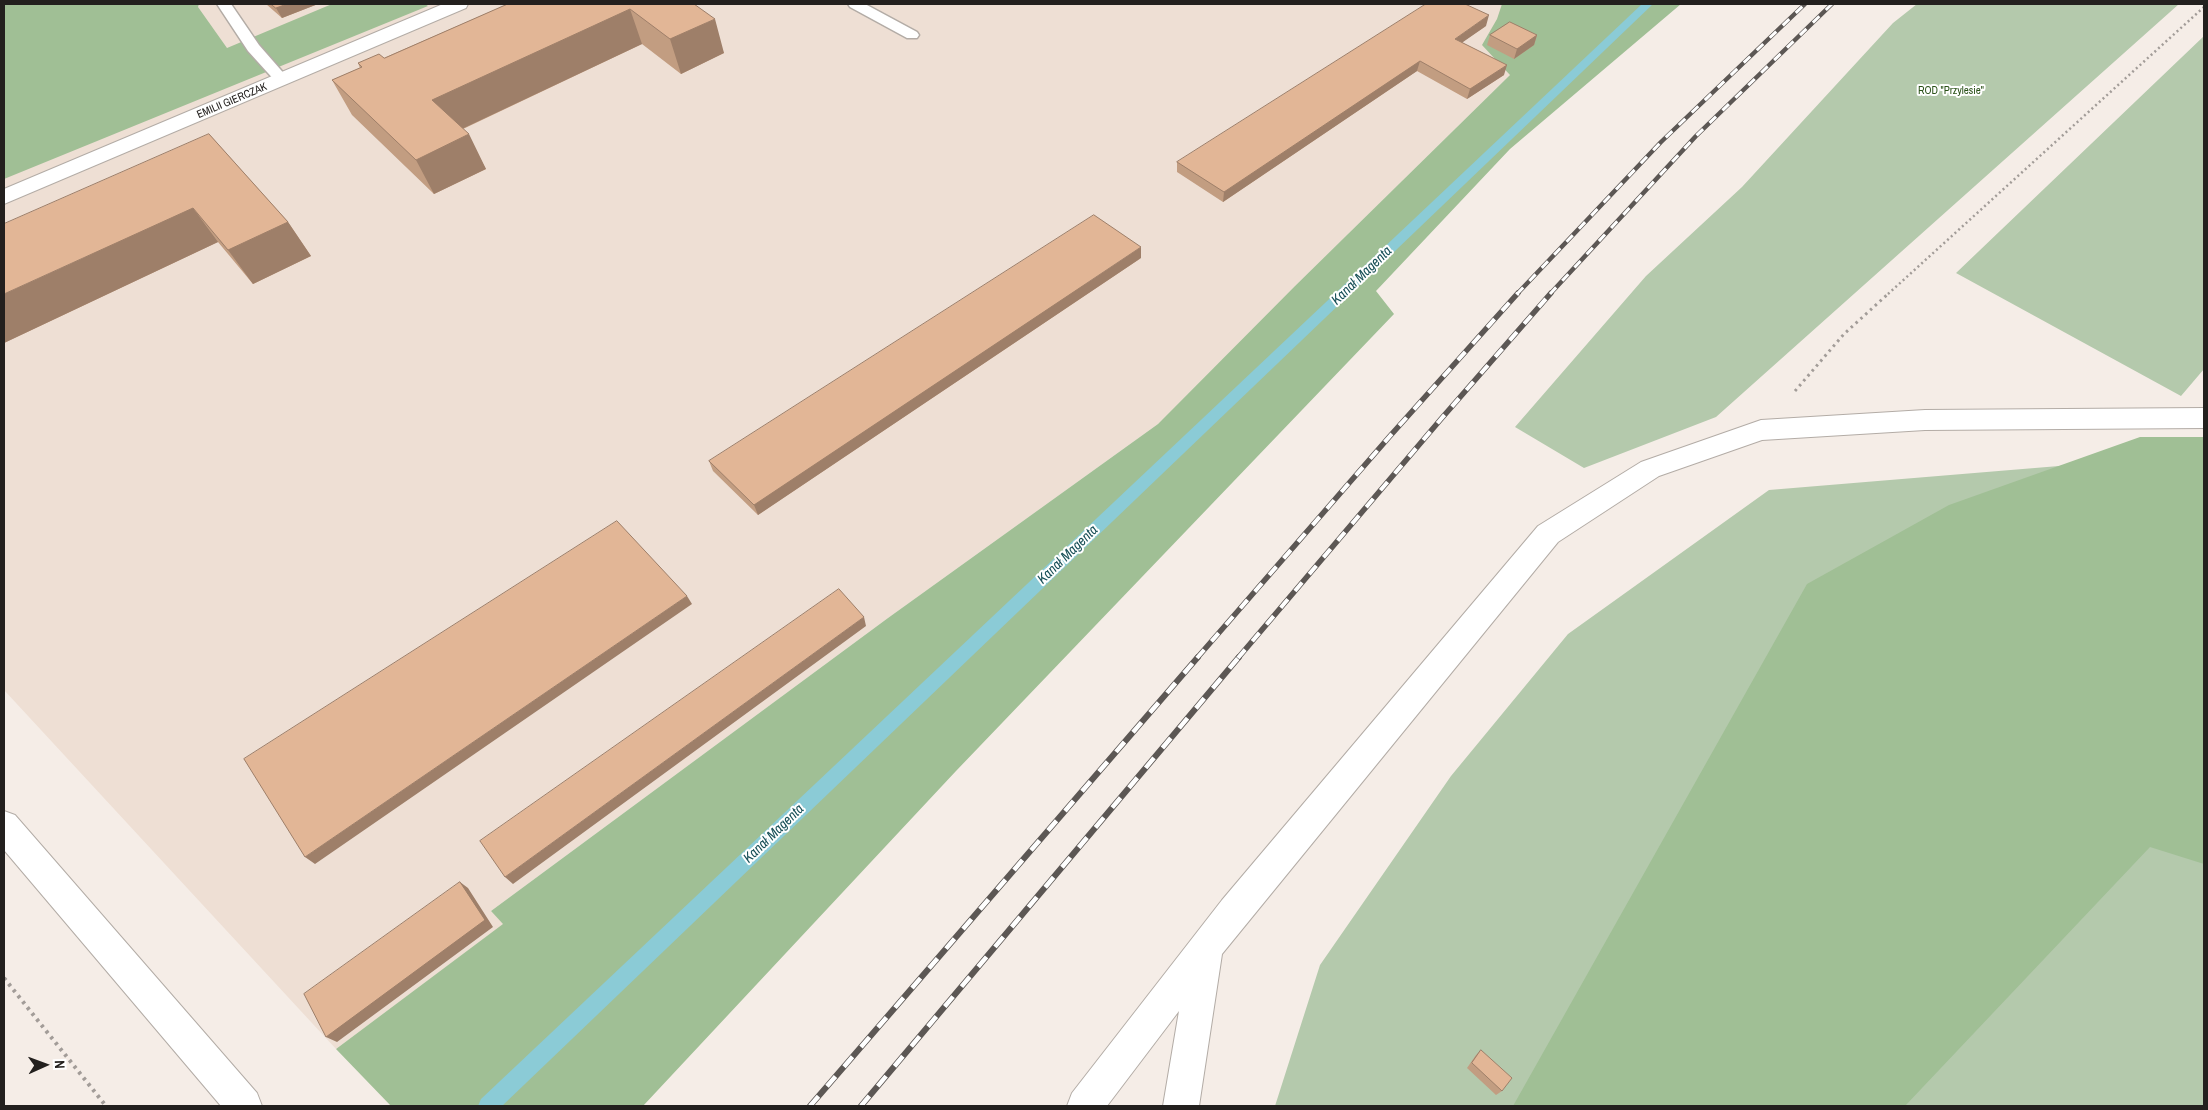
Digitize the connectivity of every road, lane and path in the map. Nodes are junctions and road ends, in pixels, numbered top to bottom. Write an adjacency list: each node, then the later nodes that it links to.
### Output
1 (224, 4): 6 (lane)
2 (459, 4): 6 (street, EMILII GIERCZAK)
3 (858, 4): 5 (lane)
4 (2204, 7): 9 (path)
5 (912, 36)
6 (282, 80): 7 (street, EMILII GIERCZAK)
7 (4, 197)
8 (2204, 418): 9 (street)
9 (1762, 430): 11 (street)
10 (4, 826): 14 (street)
11 (1205, 951): 15 (street); 16 (street)
12 (4, 978): 13 (path)
13 (106, 1106)
14 (244, 1106)
15 (1085, 1106)
16 (1181, 1106)

